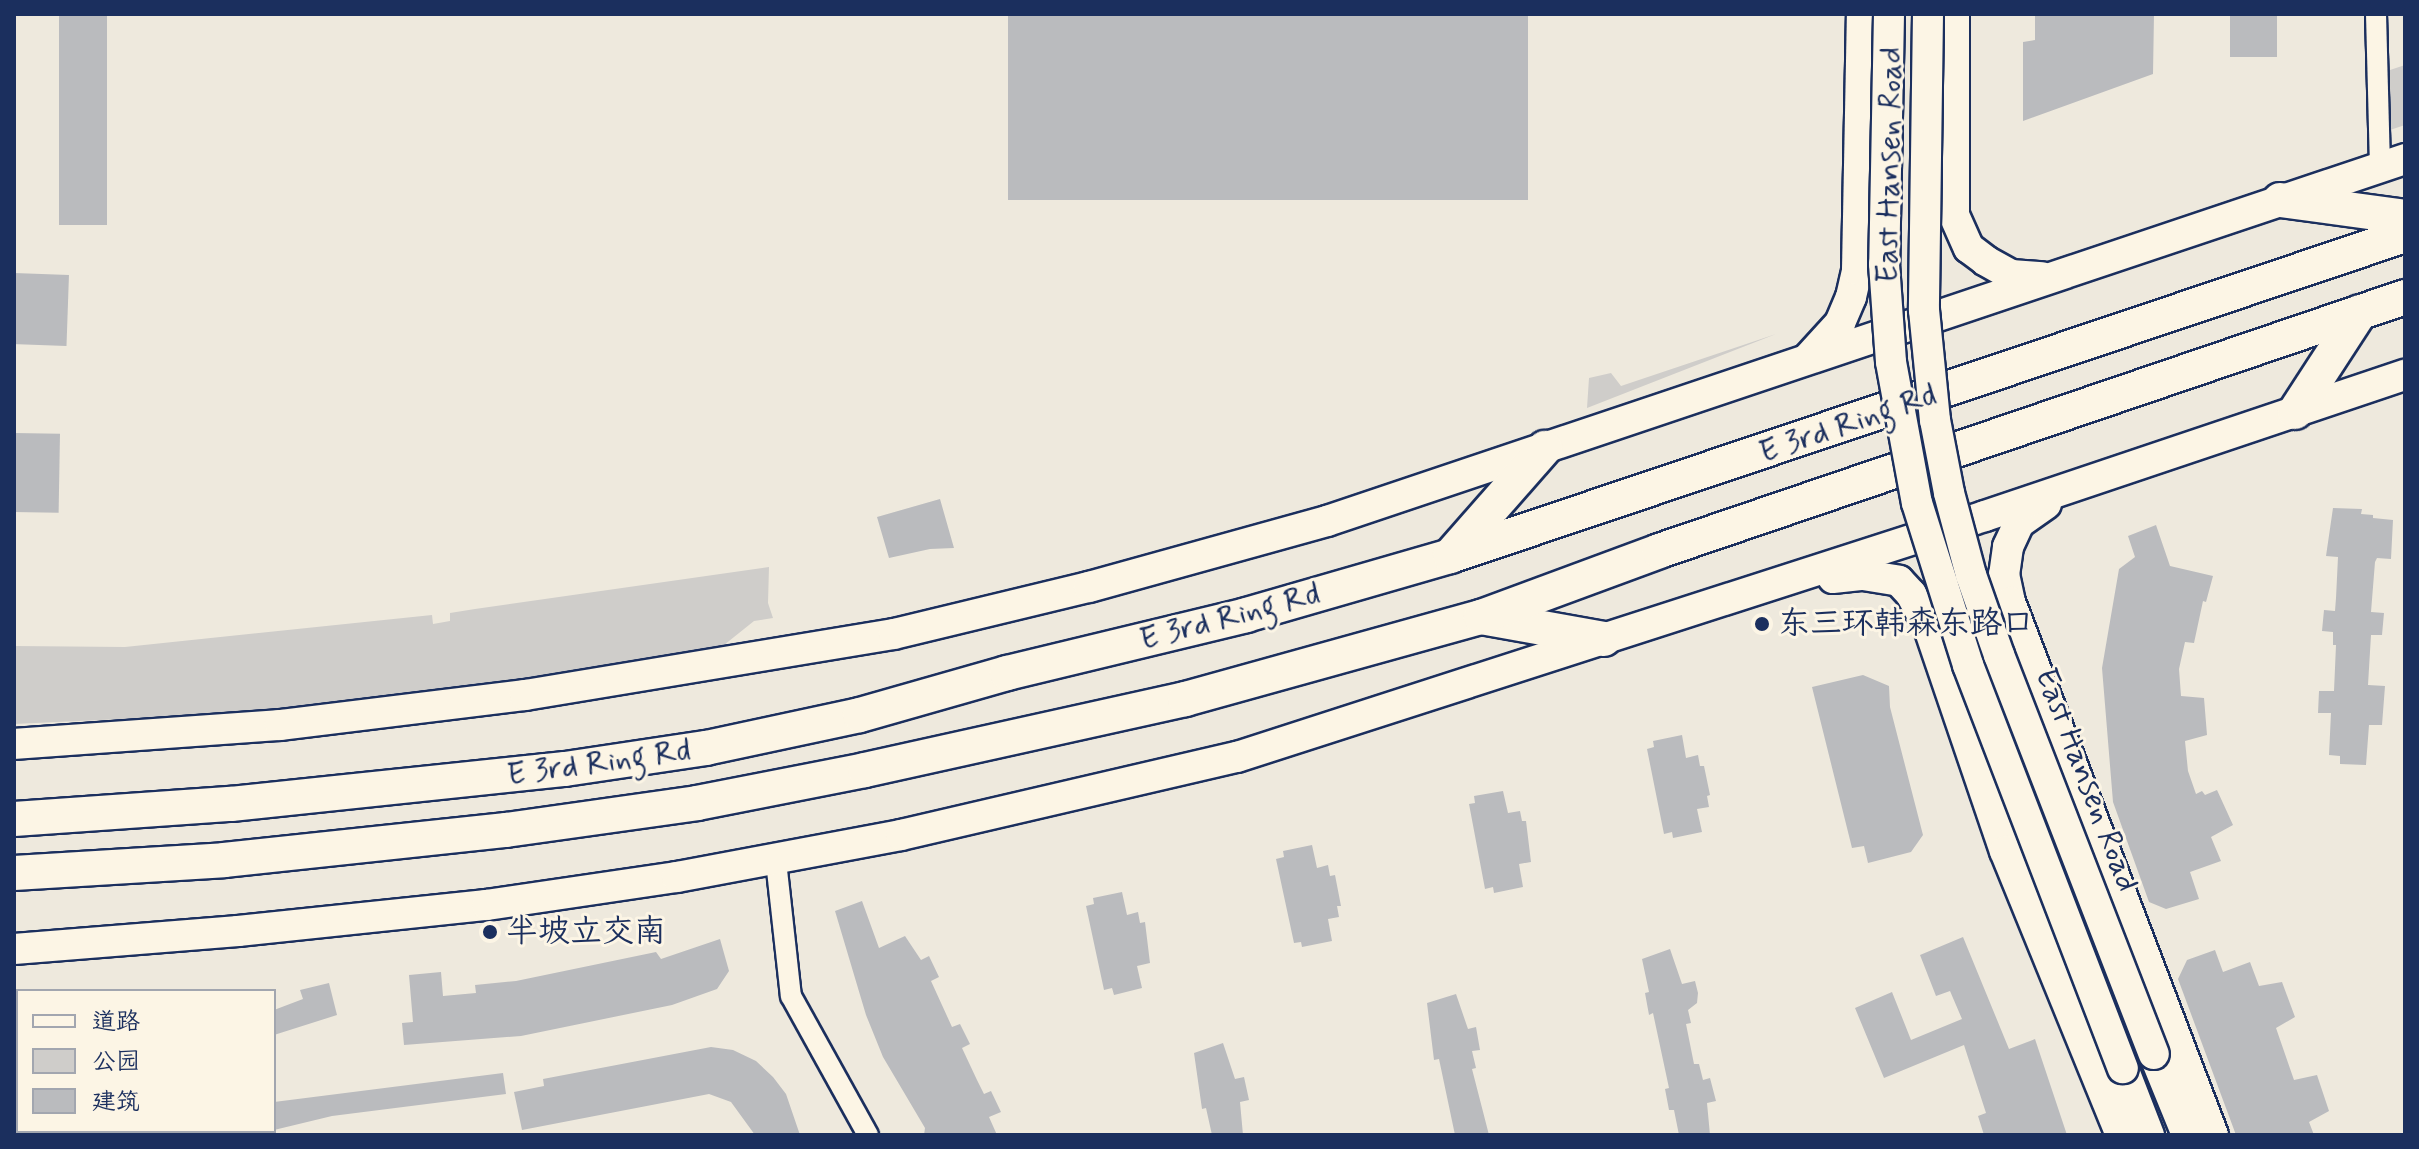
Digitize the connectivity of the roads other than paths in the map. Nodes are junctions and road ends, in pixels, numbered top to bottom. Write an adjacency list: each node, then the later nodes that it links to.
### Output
1 (1862, 14): 13 (main road)
2 (1889, 14): 29 (main road, East Hansen Road, bridge)
3 (1928, 14): 30 (main road, East Hansen Road, bridge)
4 (1954, 14): 10 (main road)
5 (2376, 14): 6 (street)
6 (2393, 163): 7 (main road)
7 (2280, 200): 8 (highway); 10 (main road)
8 (2405, 217)
9 (2405, 235): 18 (highway, E 3rd Ring Rd)
10 (2048, 278): 13 (main road)
11 (2405, 297): 12 (highway, E 3rd Ring Rd)
12 (2360, 312): 15 (highway); 20 (highway, E 3rd Ring Rd)
13 (1804, 362): 16 (main road)
14 (2405, 375): 15 (main road)
15 (2295, 412): 17 (main road)
16 (1545, 448): 18 (highway); 22 (main road)
17 (2084, 483): 19 (main road); 31 (main road)
18 (1450, 556): 23 (highway, E 3rd Ring Rd)
19 (1779, 583): 21 (main road); 28 (main road)
20 (1481, 617): 21 (highway); 25 (highway, E 3rd Ring Rd)
21 (1604, 639): 24 (main road)
22 (14, 744)
23 (14, 819)
24 (776, 861): 26 (main road); 27 (street)
25 (14, 873)
26 (14, 949)
27 (868, 1135)
28 (2121, 1135)
29 (2149, 1135)
30 (2187, 1135)
31 (2213, 1135)

